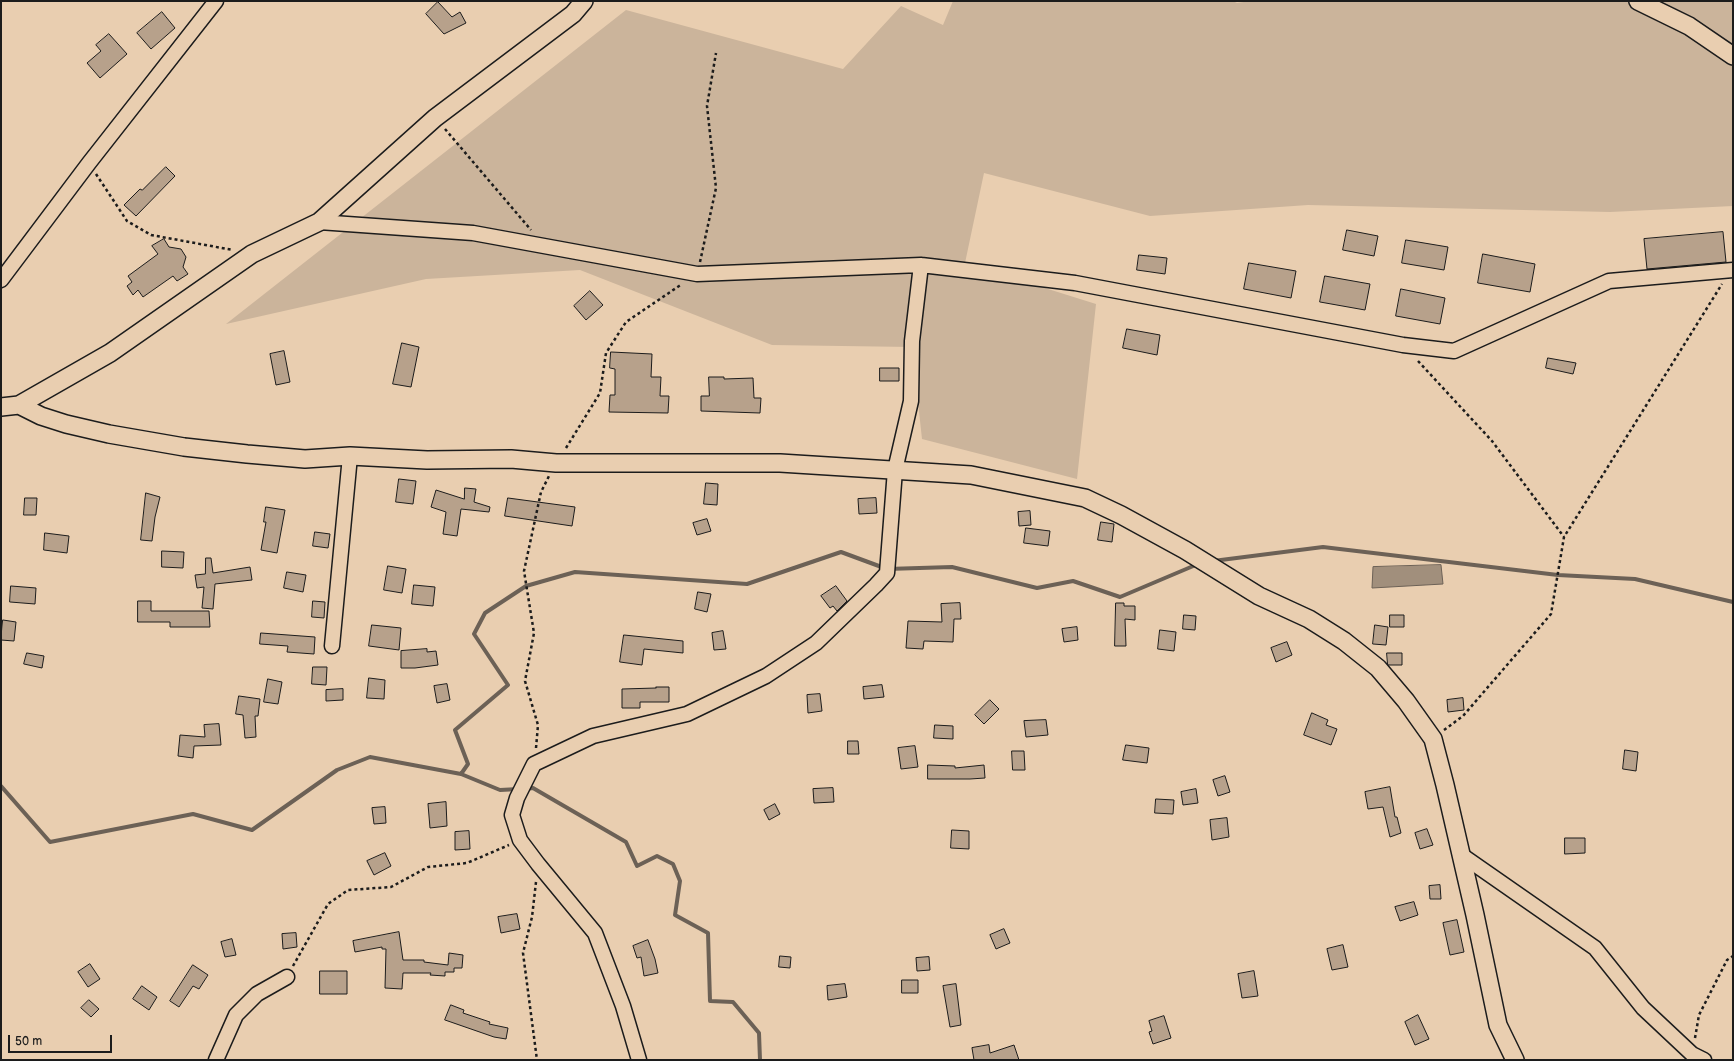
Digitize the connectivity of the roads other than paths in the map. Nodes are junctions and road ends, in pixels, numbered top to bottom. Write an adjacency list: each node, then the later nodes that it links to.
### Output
1 (216, 1): 8 (street)
2 (584, 1): 5 (street)
3 (1638, 1): 4 (street)
4 (1733, 56)
5 (319, 222): 6 (street); 9 (street)
6 (921, 265): 7 (street); 12 (street)
7 (1732, 271)
8 (1, 280)
9 (19, 405): 10 (street); 11 (street)
10 (1, 407)
11 (350, 456): 12 (street); 13 (street)
12 (895, 470): 14 (street); 18 (street)
13 (332, 646)
14 (1460, 854): 16 (street); 19 (street)
15 (287, 977): 17 (street)
16 (1698, 1057)
17 (216, 1060)
18 (639, 1060)
19 (1515, 1060)

